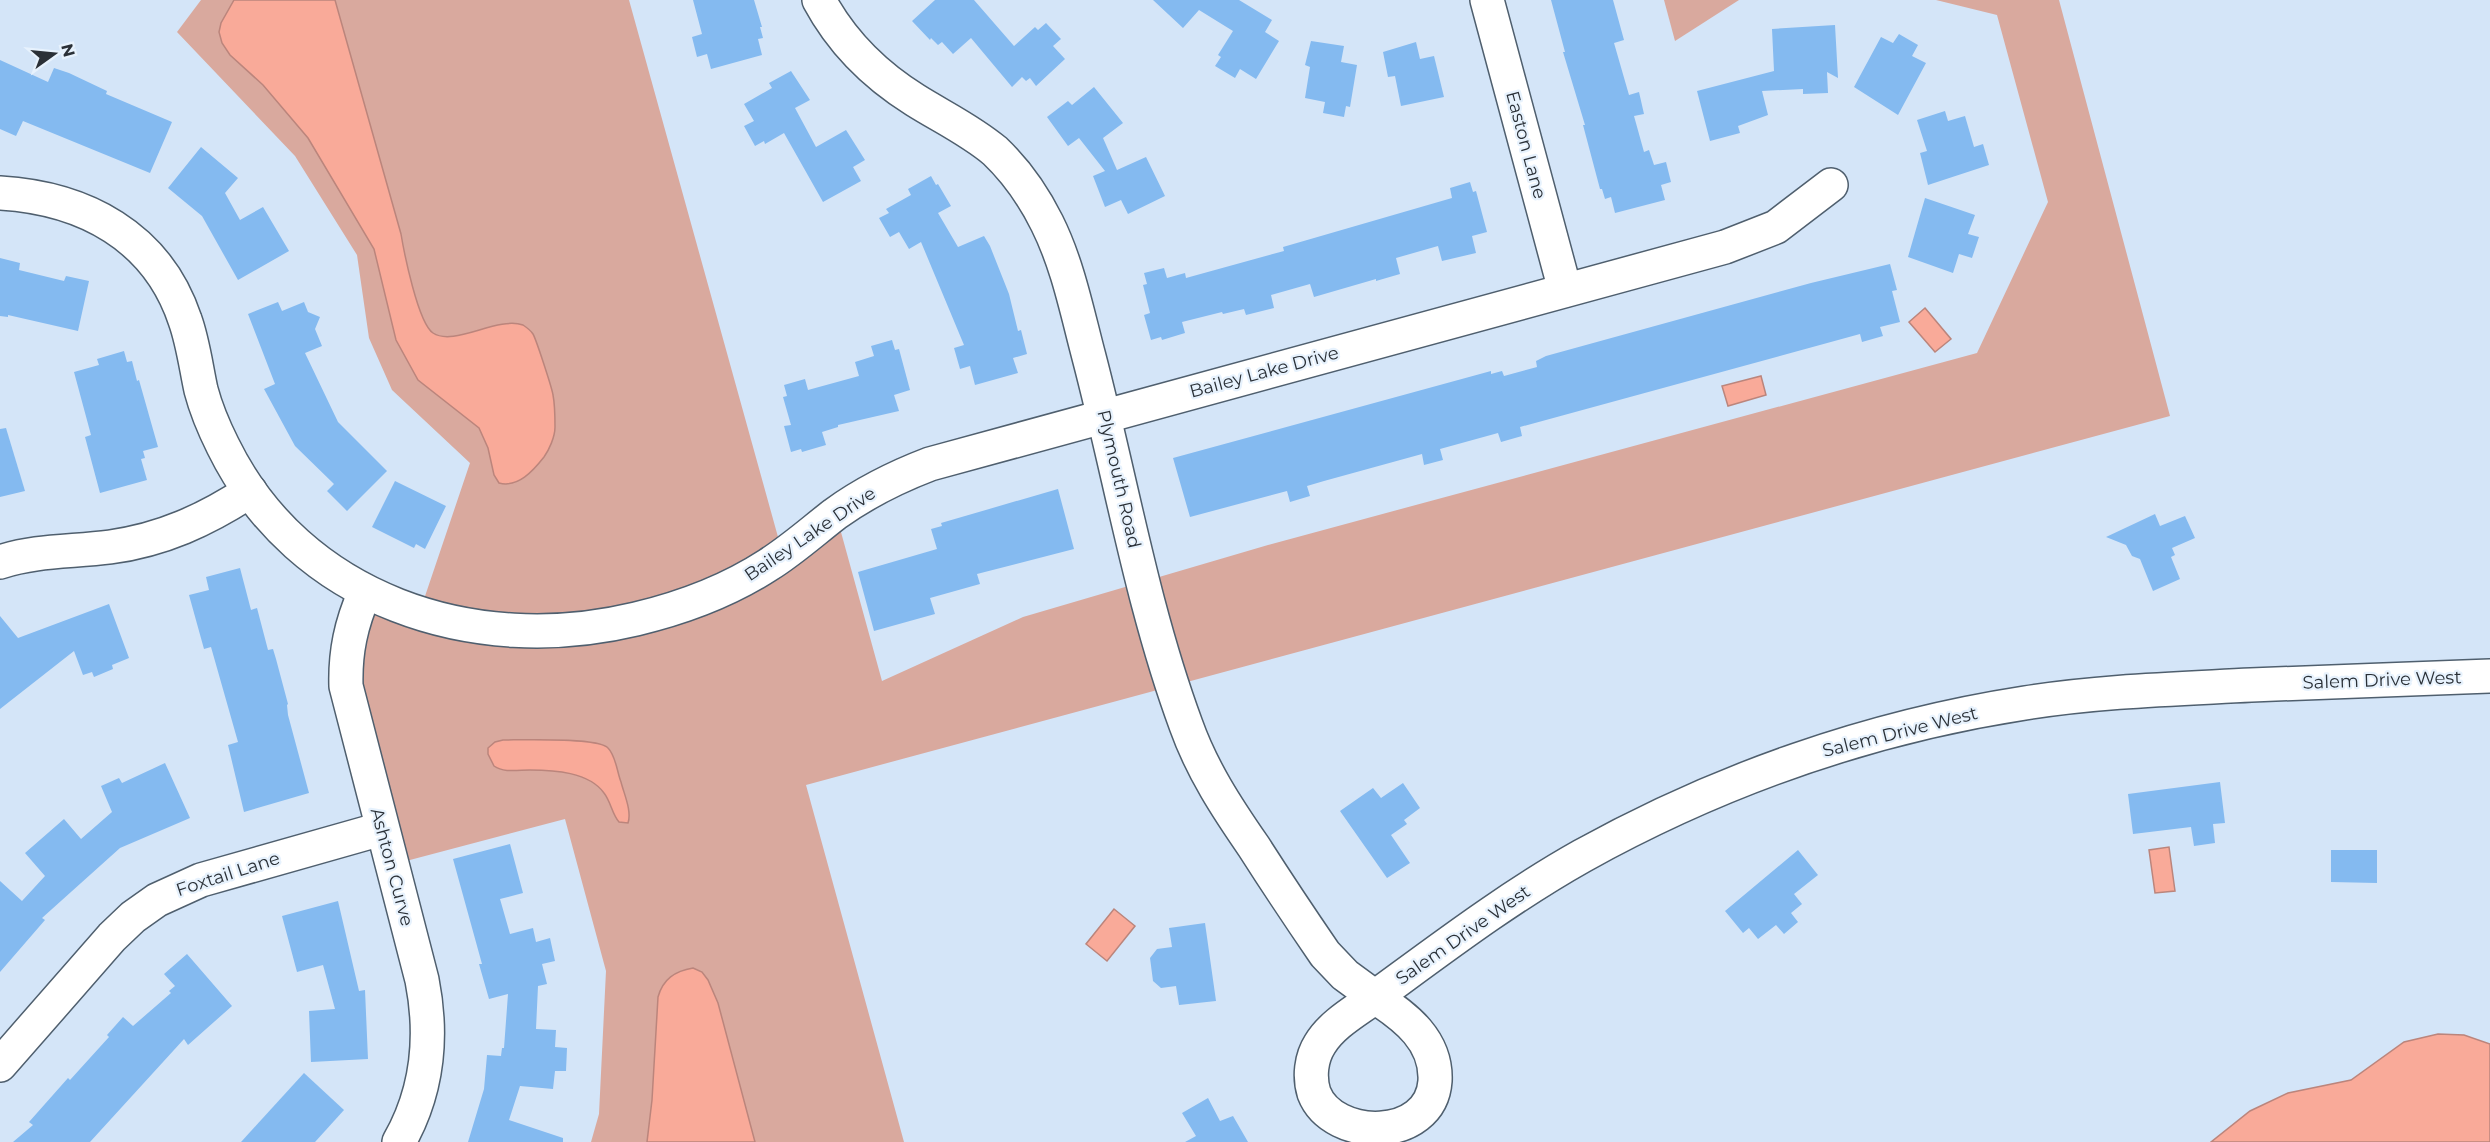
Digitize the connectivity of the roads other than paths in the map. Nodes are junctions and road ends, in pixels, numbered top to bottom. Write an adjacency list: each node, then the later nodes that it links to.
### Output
1 (819, 0): 6 (street, Plymouth Road)
2 (1487, 0): 5 (street, Easton Lane)
3 (1831, 185): 5 (street, Bailey Lake Drive)
4 (0, 193): 7 (street, Bailey Lake Drive)
5 (1565, 290): 6 (street, Bailey Lake Drive)
6 (1105, 416): 9 (street, Bailey Lake Drive); 12 (street, Plymouth Road)
7 (250, 491): 8 (street); 9 (street, Bailey Lake Drive)
8 (0, 562)
9 (365, 592): 11 (street, Ashton Curve)
10 (2490, 676): 12 (street, Salem Drive West)
11 (381, 829): 13 (street, Foxtail Lane); 14 (street, Ashton Curve)
12 (1375, 997)
13 (0, 1065)
14 (399, 1142)

